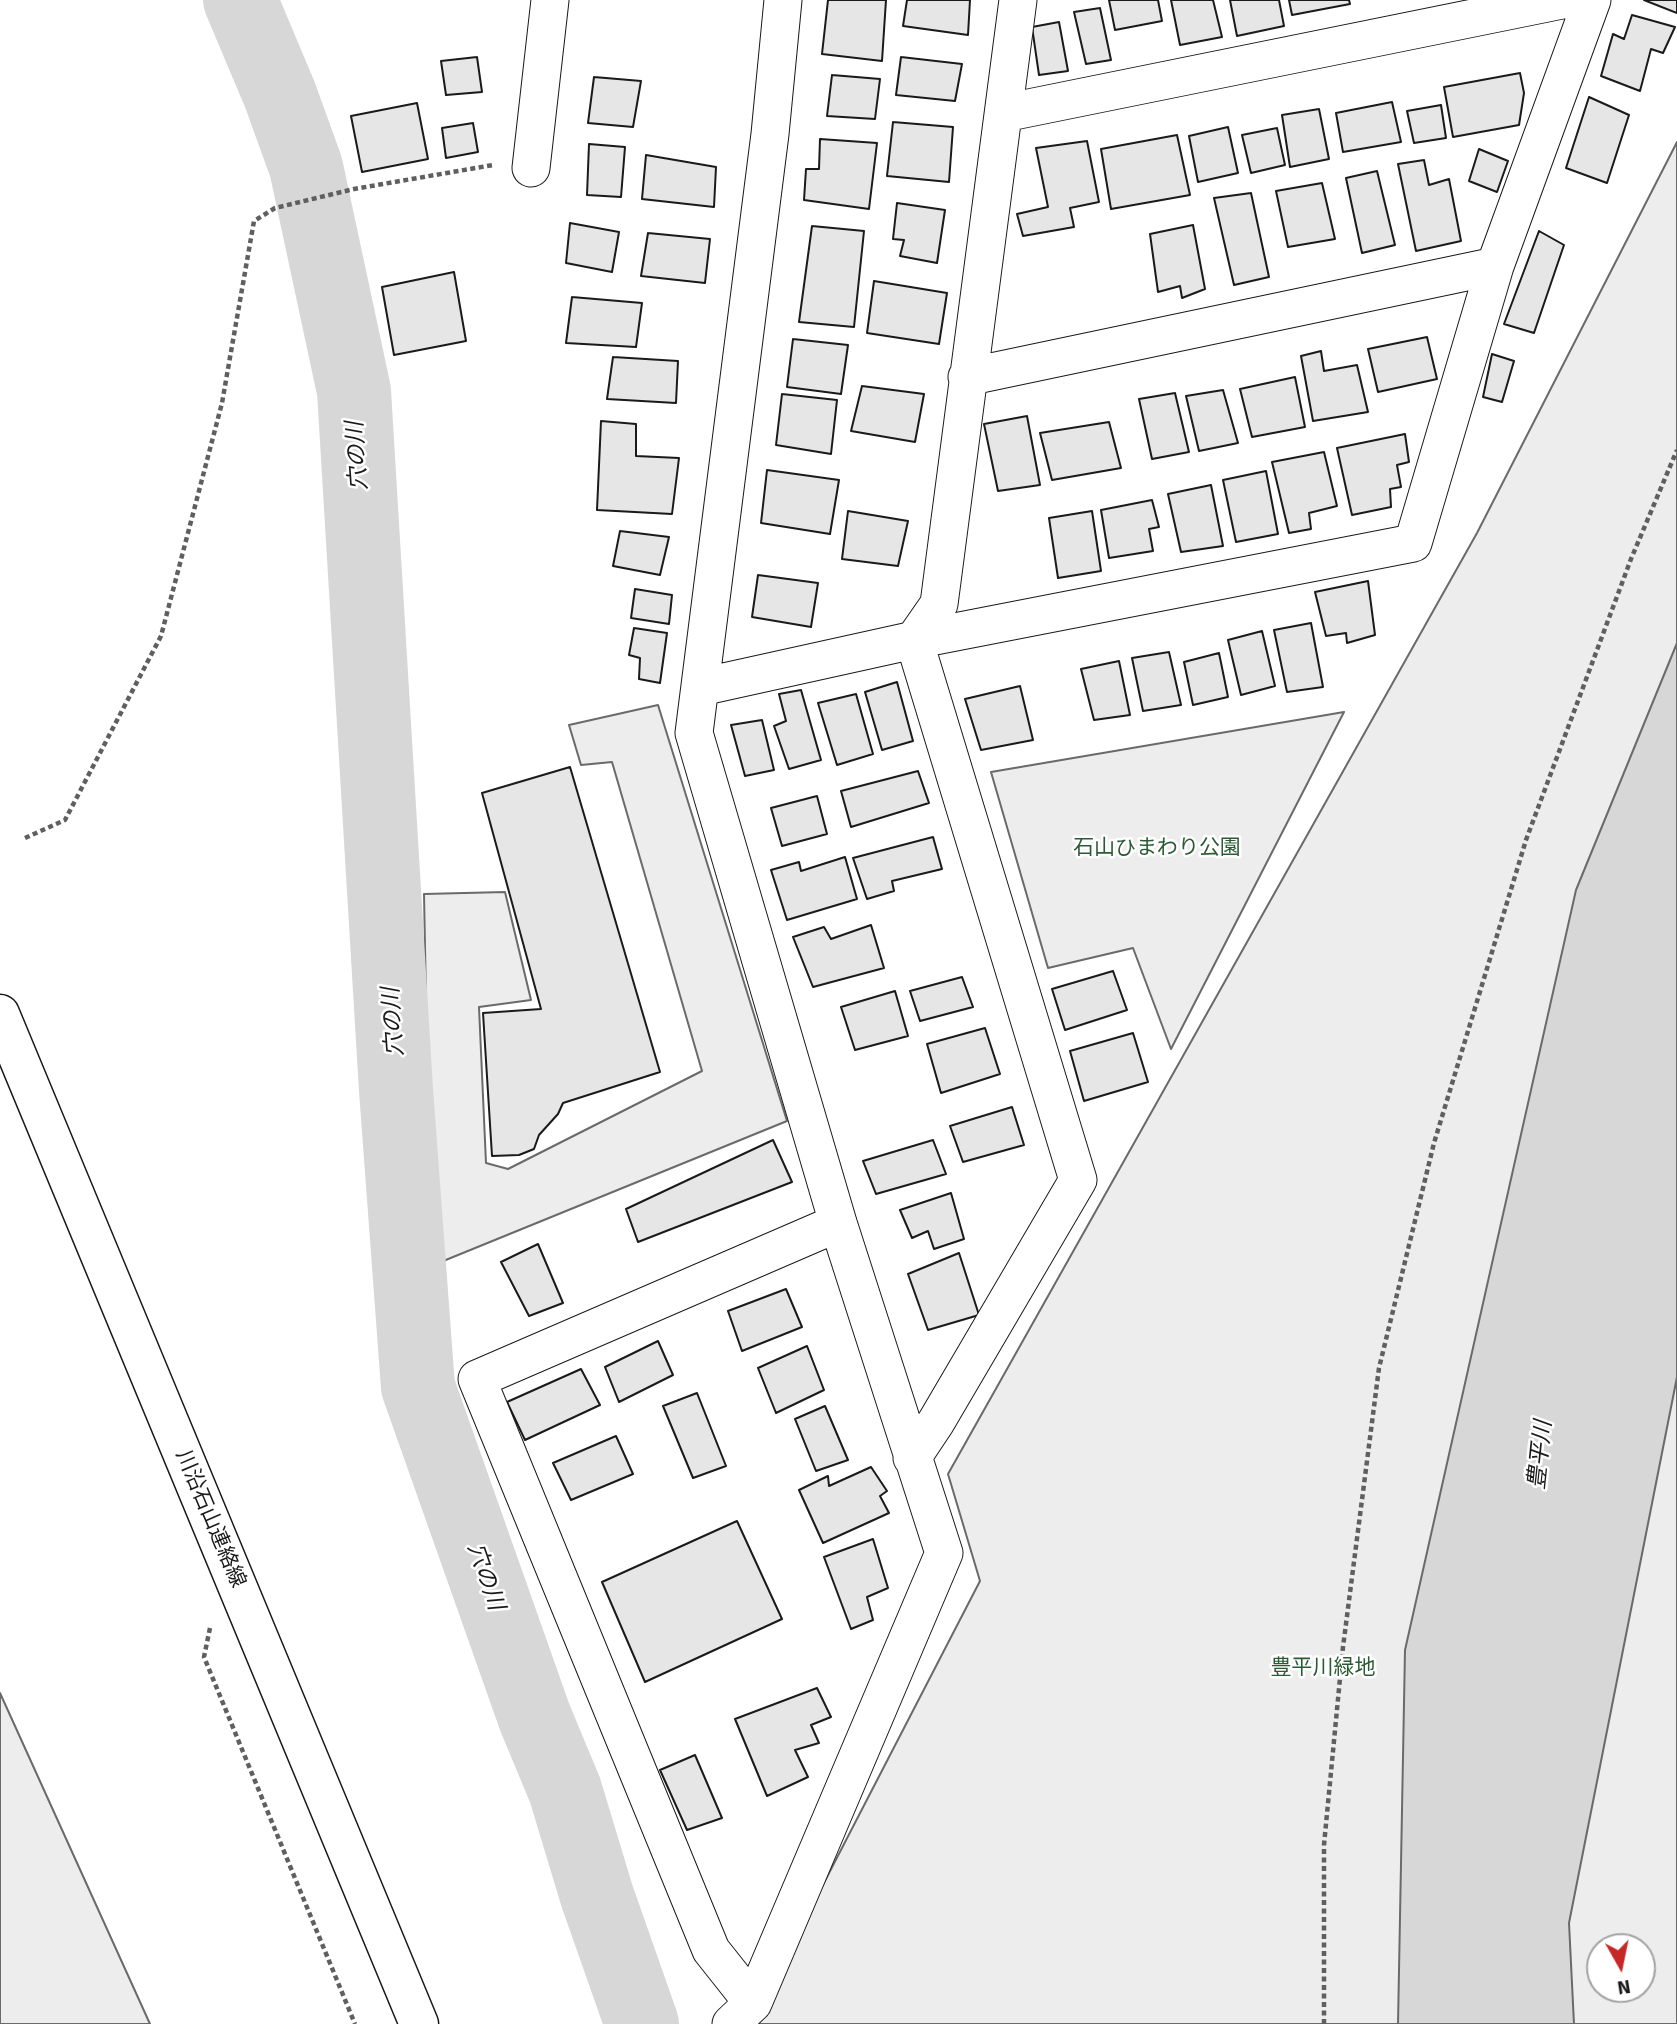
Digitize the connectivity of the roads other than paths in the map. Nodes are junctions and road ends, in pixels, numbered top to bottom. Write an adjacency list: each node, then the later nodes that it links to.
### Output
1 (550, 0): 7 (street)
2 (783, 0): 11 (street)
3 (1017, 0): 6 (street)
4 (1562, 0): 6 (street)
5 (1592, 0): 8 (street)
6 (1004, 113): 9 (street)
7 (514, 166)
8 (1495, 266): 9 (street); 10 (street)
9 (967, 377): 10 (street)
10 (914, 640): 11 (street); 14 (street)
11 (701, 687): 13 (street)
12 (0, 1014): 16 (street, 川沿石山連絡線)
13 (838, 1223): 14 (street); 15 (street)
14 (912, 1458): 15 (street)
15 (742, 2014)
16 (419, 2024)

